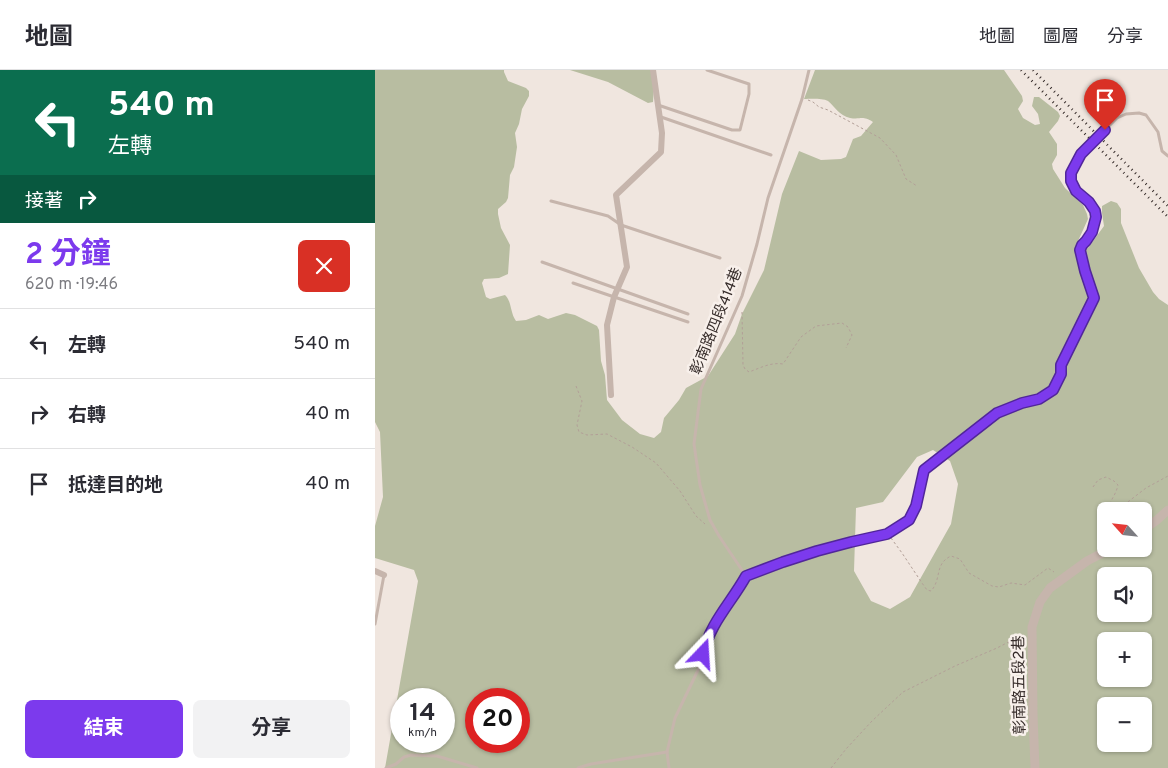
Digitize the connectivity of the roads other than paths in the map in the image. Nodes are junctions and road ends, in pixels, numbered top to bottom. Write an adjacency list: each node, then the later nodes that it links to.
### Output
1 (653, 70): 4 (street)
2 (707, 70): 4 (lane)
3 (809, 70): 23 (lane, 彰南路四段414巷)
4 (658, 105): 5 (street)
5 (660, 117): 6 (lane); 9 (street)
6 (771, 155)
7 (1168, 156): 23 (lane)
8 (551, 201): 9 (lane)
9 (621, 225): 10 (lane); 13 (street)
10 (720, 258)
11 (542, 262): 13 (lane)
12 (573, 283): 14 (lane)
13 (617, 289): 14 (street); 15 (lane)
14 (614, 297): 16 (lane); 17 (street)
15 (688, 314)
16 (688, 322)
17 (611, 395)
18 (1168, 510): 19 (street)
19 (1153, 523)
20 (1097, 556): 30 (street, 彰南路五段2巷)
21 (375, 571): 22 (street)
22 (384, 574): 24 (lane)
23 (746, 576): 25 (lane)
24 (375, 624)
25 (667, 752): 28 (lane); 29 (lane)
26 (386, 768): 27 (lane)
27 (477, 768)
28 (578, 768)
29 (669, 768)
30 (1035, 768)

